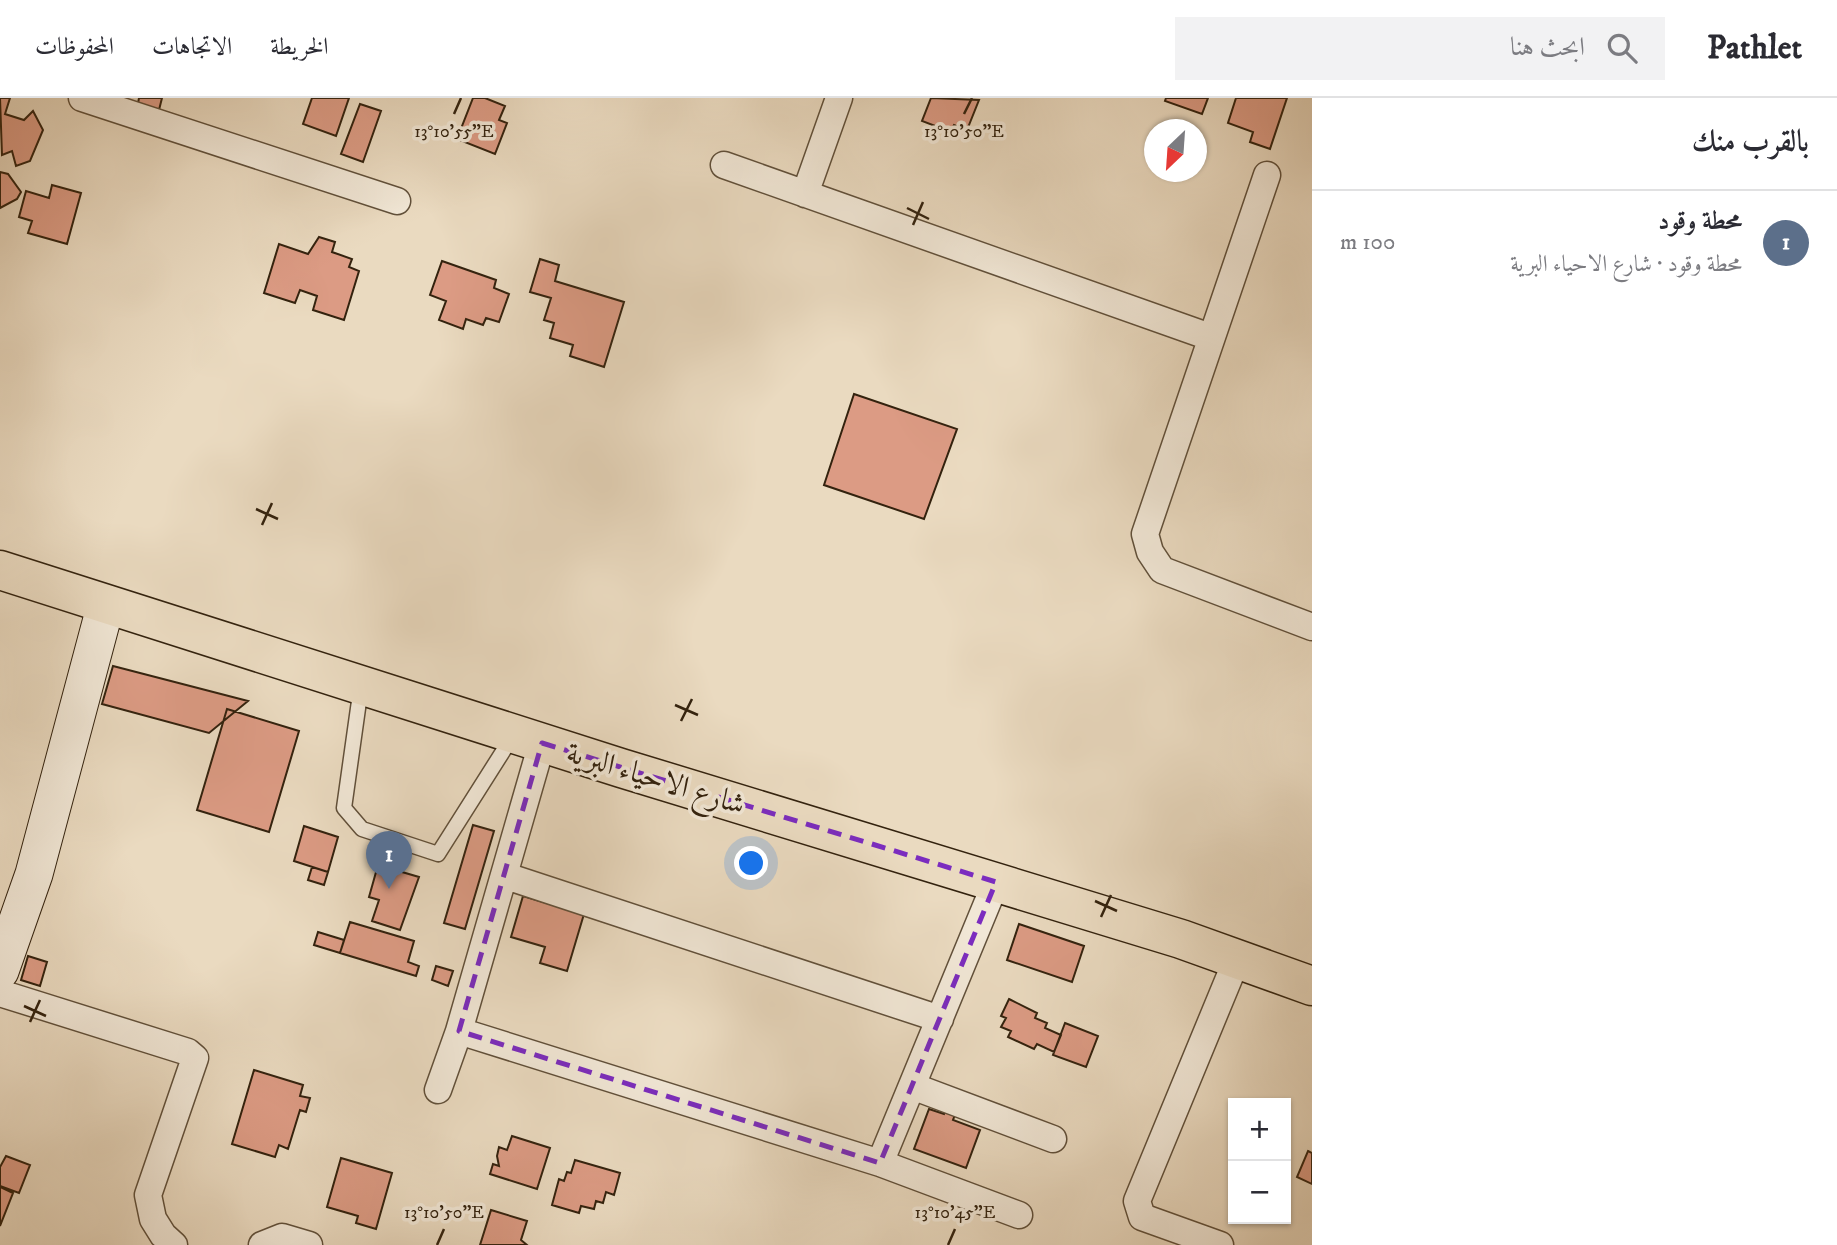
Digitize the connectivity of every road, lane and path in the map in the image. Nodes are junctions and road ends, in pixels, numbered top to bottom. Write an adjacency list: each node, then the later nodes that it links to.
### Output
1 (82, 98): 6 (street)
2 (839, 98): 5 (street)
3 (724, 165): 5 (street)
4 (1267, 176): 7 (street)
5 (805, 194): 7 (street)
6 (397, 201)
7 (1210, 337): 10 (street)
8 (0, 570): 9 (main road, شارع الاحياء البرية)
9 (106, 604): 11 (main road, شارع الاحياء البرية); 15 (main road)
10 (1312, 627)
11 (361, 686): 12 (main road, شارع الاحياء البرية); 12 (lane)
12 (528, 739): 13 (street); 14 (main road, شارع الاحياء البرية)
13 (506, 876): 19 (street); 20 (street)
14 (996, 882): 16 (main road, شارع الاحياء البرية); 19 (street)
15 (4, 951)
16 (1237, 959): 17 (main road, شارع الاحياء البرية); 29 (street)
17 (1312, 986)
18 (0, 993): 26 (street)
19 (940, 1019): 21 (street)
20 (458, 1031): 22 (street); 24 (street)
21 (912, 1086): 23 (street); 24 (street)
22 (438, 1090)
23 (1053, 1139)
24 (880, 1163): 25 (street)
25 (1019, 1215)
26 (174, 1245)
27 (262, 1245): 28 (street)
28 (309, 1245)
29 (1220, 1245)

